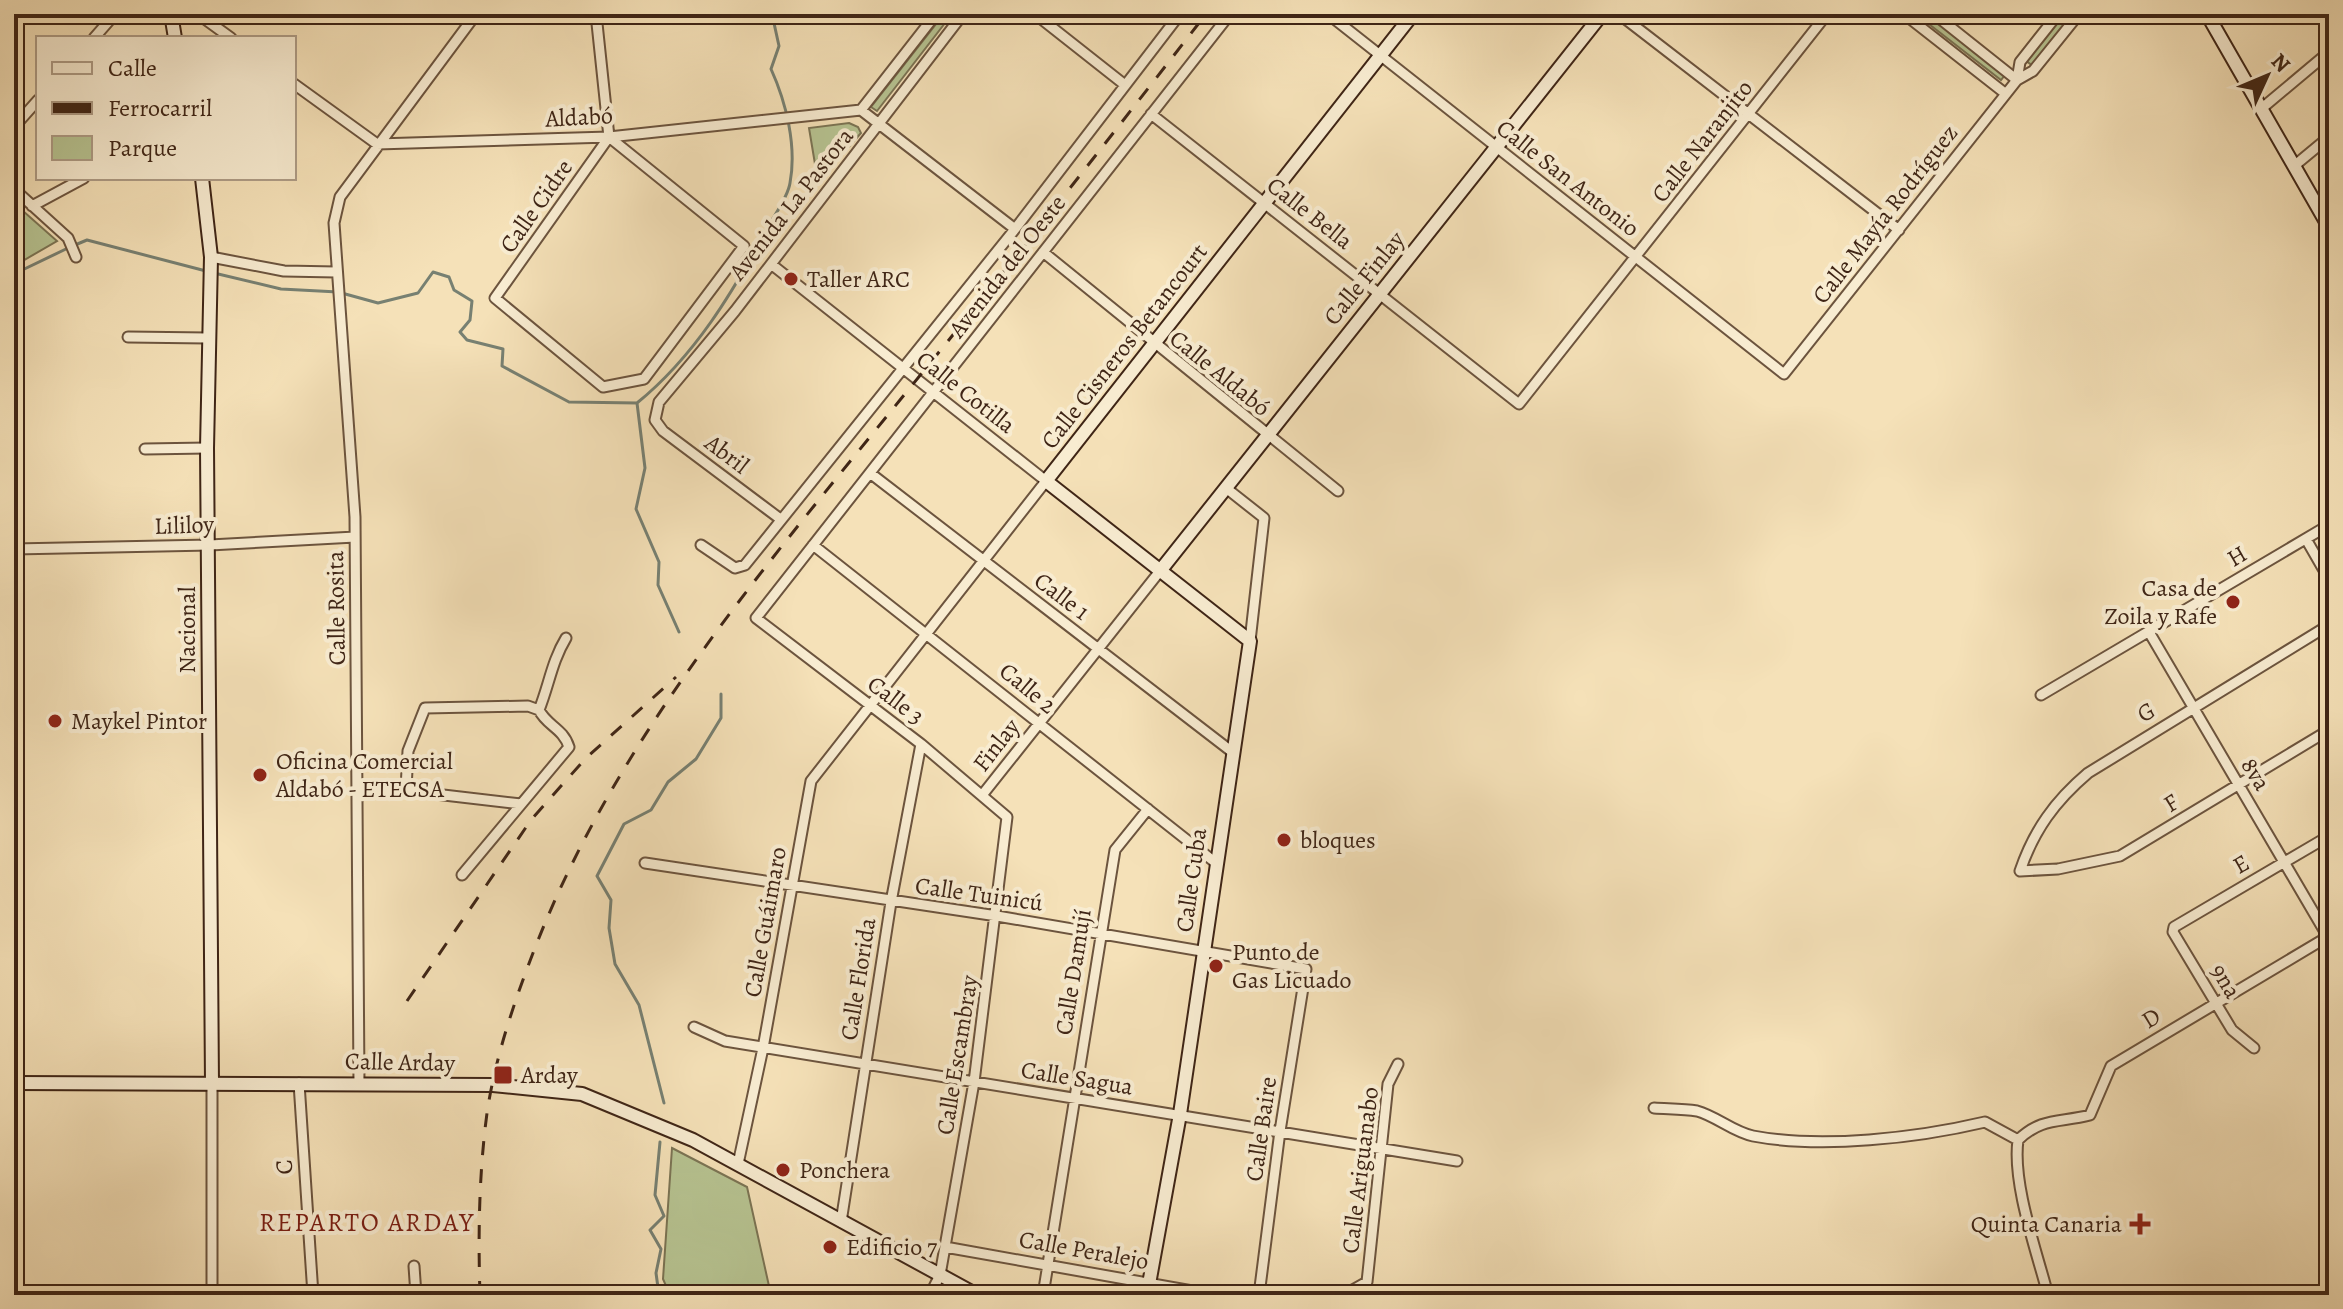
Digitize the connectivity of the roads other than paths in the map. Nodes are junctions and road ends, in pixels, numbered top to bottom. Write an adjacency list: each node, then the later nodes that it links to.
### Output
1 (115, 14): 21 (street)
2 (171, 14): 22 (street)
3 (198, 14): 23 (street)
4 (476, 14): 39 (street, Calle Rosita)
5 (596, 14): 37 (street)
6 (936, 14): 32 (street, Avenida La Pastora)
7 (963, 14): 35 (street, Avenida La Pastora)
8 (1035, 14): 28 (street)
9 (1180, 14): 28 (street, Avenida del Oeste)
10 (1230, 14): 33 (street, Avenida del Oeste)
11 (1328, 14): 25 (street, Calle San Antonio)
12 (1413, 14): 25 (street, Calle Cisneros Betancourt)
13 (1602, 14): 40 (street, Calle Finlay)
14 (1619, 14): 34 (street)
15 (1827, 14): 34 (street, Calle Naranjito)
16 (1904, 14): 29 (street)
17 (1934, 14): 26 (street)
18 (2058, 14): 26 (street, Calle Mayía Rodríguez)
19 (2079, 14): 26 (street, Calle Mayía Rodríguez)
20 (2212, 16): 31 (street)
21 (96, 36)
22 (175, 36)
23 (228, 36)
24 (2329, 52): 31 (street)
25 (1381, 56): 40 (street, Calle San Antonio); 45 (street, Calle Cisneros Betancourt)
26 (2017, 80): 29 (street, Calle Mayía Rodríguez)
27 (296, 85): 39 (street)
28 (1125, 85): 48 (street, Avenida del Oeste)
29 (2006, 94): 49 (street, Calle Mayía Rodríguez)
30 (36, 102): 36 (street)
31 (2261, 109): 41 (street)
32 (861, 110): 35 (street); 37 (street, Aldabó)
33 (1151, 114): 45 (street, Calle Bella); 50 (street, Avenida del Oeste)
34 (1749, 114): 49 (street); 52 (street, Calle Naranjito)
35 (878, 124): 48 (street); 54 (street, Avenida La Pastora)
36 (14, 127)
37 (609, 137): 39 (street, Aldabó); 62 (street, Calle Cidre); 62 (street, Avenida La Pastora)
38 (2329, 137): 41 (street)
39 (377, 144): 55 (street, Calle Rosita)
40 (1496, 147): 52 (street, Calle San Antonio); 56 (street, Calle Finlay)
41 (2294, 166): 47 (street)
42 (80, 180): 46 (street)
43 (202, 180): 53 (street, Nacional)
44 (14, 189): 46 (street)
45 (1263, 202): 56 (street, Calle Bella); 59 (street, Calle Cisneros Betancourt)
46 (32, 206): 51 (street)
47 (2329, 227)
48 (1015, 229): 60 (street, Avenida del Oeste)
49 (1899, 230): 61 (street, Calle Mayía Rodríguez)
50 (1043, 252): 59 (street, Calle Aldabó); 63 (street, Avenida del Oeste)
51 (76, 257)
52 (1636, 257): 61 (street, Calle San Antonio); 64 (street, Calle Naranjito)
53 (210, 261): 55 (street); 58 (street, Nacional)
54 (771, 264): 60 (street, Calle Cotilla); 65 (street, Avenida La Pastora)
55 (336, 272): 75 (street, Calle Rosita)
56 (1380, 294): 64 (street, Calle Bella); 66 (street, Calle Finlay)
57 (128, 337): 58 (street)
58 (207, 338): 67 (street, Nacional)
59 (1154, 345): 66 (street, Calle Aldabó); 70 (street, Calle Cisneros Betancourt)
60 (901, 370): 63 (street, Calle Cotilla); 73 (street, Avenida del Oeste)
61 (1784, 374)
62 (603, 387)
63 (932, 393): 69 (street, Avenida del Oeste); 70 (street, Calle Cotilla)
64 (1519, 404)
65 (655, 420): 73 (street, Abril)
66 (1266, 436): 71 (street, Calle Finlay); 72 (street, Calle Aldabó)
67 (207, 448): 68 (street); 77 (street, Nacional)
68 (145, 449)
69 (870, 473): 79 (street, Avenida del Oeste); 81 (street, Calle 1)
70 (1046, 481): 81 (street, Calle Cisneros Betancourt); 82 (street, Calle Cotilla)
71 (1226, 488): 82 (street, Calle Finlay); 89 (street, Calle Cuba)
72 (1338, 491)
73 (779, 518): 78 (street, Avenida del Oeste)
74 (2329, 525): 76 (street, H)
75 (355, 537): 77 (street, Lililoy); 99 (street, Calle Rosita)
76 (2306, 539): 83 (street); 86 (street, H)
77 (210, 545): 80 (street, Lililoy); 128 (street, Nacional)
78 (701, 545)
79 (813, 545): 84 (street, Avenida del Oeste); 87 (street, Calle 2)
80 (14, 549)
81 (984, 561): 87 (street, Calle Cisneros Betancourt); 90 (street, Calle 1)
82 (1160, 571): 89 (street, Calle Cotilla); 90 (street, Finlay)
83 (2329, 579)
84 (756, 618): 92 (street, Calle 3)
85 (2329, 625): 93 (street, G)
86 (2149, 632): 91 (street, H); 93 (street, 8va)
87 (927, 633): 92 (street, Calle Cisneros Betancourt); 95 (street, Calle 2)
88 (566, 638): 94 (street)
89 (1250, 641): 98 (street, Calle Cuba)
90 (1098, 649): 95 (street, Finlay); 98 (street, Calle 1)
91 (2041, 695)
92 (870, 706): 97 (street, Calle 3); 112 (street, Calle Guáimaro)
93 (2193, 708): 100 (street, 8va); 110 (street, G)
94 (539, 710): 101 (street); 103 (street)
95 (1039, 723): 102 (street, Finlay); 104 (street, Calle 2)
96 (2329, 730): 100 (street, F)
97 (921, 744): 102 (street, Calle 3); 113 (street, Calle Florida)
98 (1231, 751): 109 (street, Calle Cuba)
99 (358, 785): 101 (street); 130 (street, Calle Rosita)
100 (2239, 785): 107 (street, 8va); 110 (street, F)
101 (406, 789): 103 (street)
102 (983, 794): 105 (street, Calle 3)
103 (521, 804): 111 (street)
104 (1148, 809): 109 (street, Calle 2); 116 (street, Calle Damují)
105 (1007, 817): 114 (street, Calle Escambray)
106 (2329, 836): 107 (street, E)
107 (2284, 862): 115 (street, E); 117 (street, 8va)
108 (645, 863): 112 (street, Calle Tuinicú)
109 (1216, 863): 118 (street, Calle Cuba)
110 (2020, 871)
111 (462, 875)
112 (789, 888): 113 (street, Calle Tuinicú); 122 (street, Calle Guáimaro)
113 (891, 902): 114 (street, Calle Tuinicú); 124 (street, Calle Florida)
114 (997, 916): 116 (street, Calle Tuinicú); 126 (street, Calle Escambray)
115 (2174, 927): 120 (street, 9na)
116 (1099, 933): 118 (street, Calle Tuinicú); 131 (street, Calle Damují)
117 (2329, 936): 120 (street, D)
118 (1203, 949): 119 (street, Calle Tuinicú); 133 (street, Calle Cuba)
119 (1306, 969): 134 (street, Calle Baire)
120 (2215, 1002): 123 (street, 9na); 135 (street, D)
121 (694, 1027): 122 (street, Calle Sagua)
122 (763, 1048): 124 (street, Calle Sagua); 138 (street, Calle Guáimaro)
123 (2254, 1048)
124 (864, 1064): 126 (street, Calle Sagua); 139 (street, Calle Florida)
125 (1398, 1064): 136 (street, Calle Ariguanabo)
126 (974, 1082): 131 (street, Calle Sagua); 140 (street, Calle Escambray)
127 (14, 1083): 128 (street, Calle Arday)
128 (212, 1083): 129 (street, Calle Arday); 145 (street)
129 (299, 1083): 130 (street, Calle Arday); 146 (street, C)
130 (359, 1084): 138 (street, Calle Arday)
131 (1073, 1098): 133 (street, Calle Sagua); 141 (street, Calle Damují)
132 (1654, 1108): 135 (street)
133 (1180, 1114): 134 (street, Calle Sagua); 144 (street, Calle Cuba)
134 (1280, 1131): 136 (street, Calle Sagua); 152 (street, Calle Baire)
135 (2018, 1140): 154 (street)
136 (1380, 1147): 137 (street, Calle Sagua); 153 (street, Calle Ariguanabo)
137 (1457, 1161)
138 (738, 1164): 139 (street, Calle Arday)
139 (841, 1222): 143 (street, Calle Arday)
140 (945, 1247): 141 (street, Calle Peralejo); 143 (street, Calle Escambray)
141 (1049, 1263): 144 (street, Calle Peralejo); 150 (street, Calle Damují)
142 (414, 1266): 147 (street)
143 (940, 1275): 148 (street, Calle Escambray); 149 (street, Calle Arday)
144 (1148, 1289): 151 (street, Calle Peralejo)
145 (212, 1295)
146 (313, 1295)
147 (416, 1295)
148 (930, 1295)
149 (977, 1295)
150 (1043, 1295)
151 (1215, 1295)
152 (1259, 1295)
153 (1344, 1295)
154 (2048, 1295)

